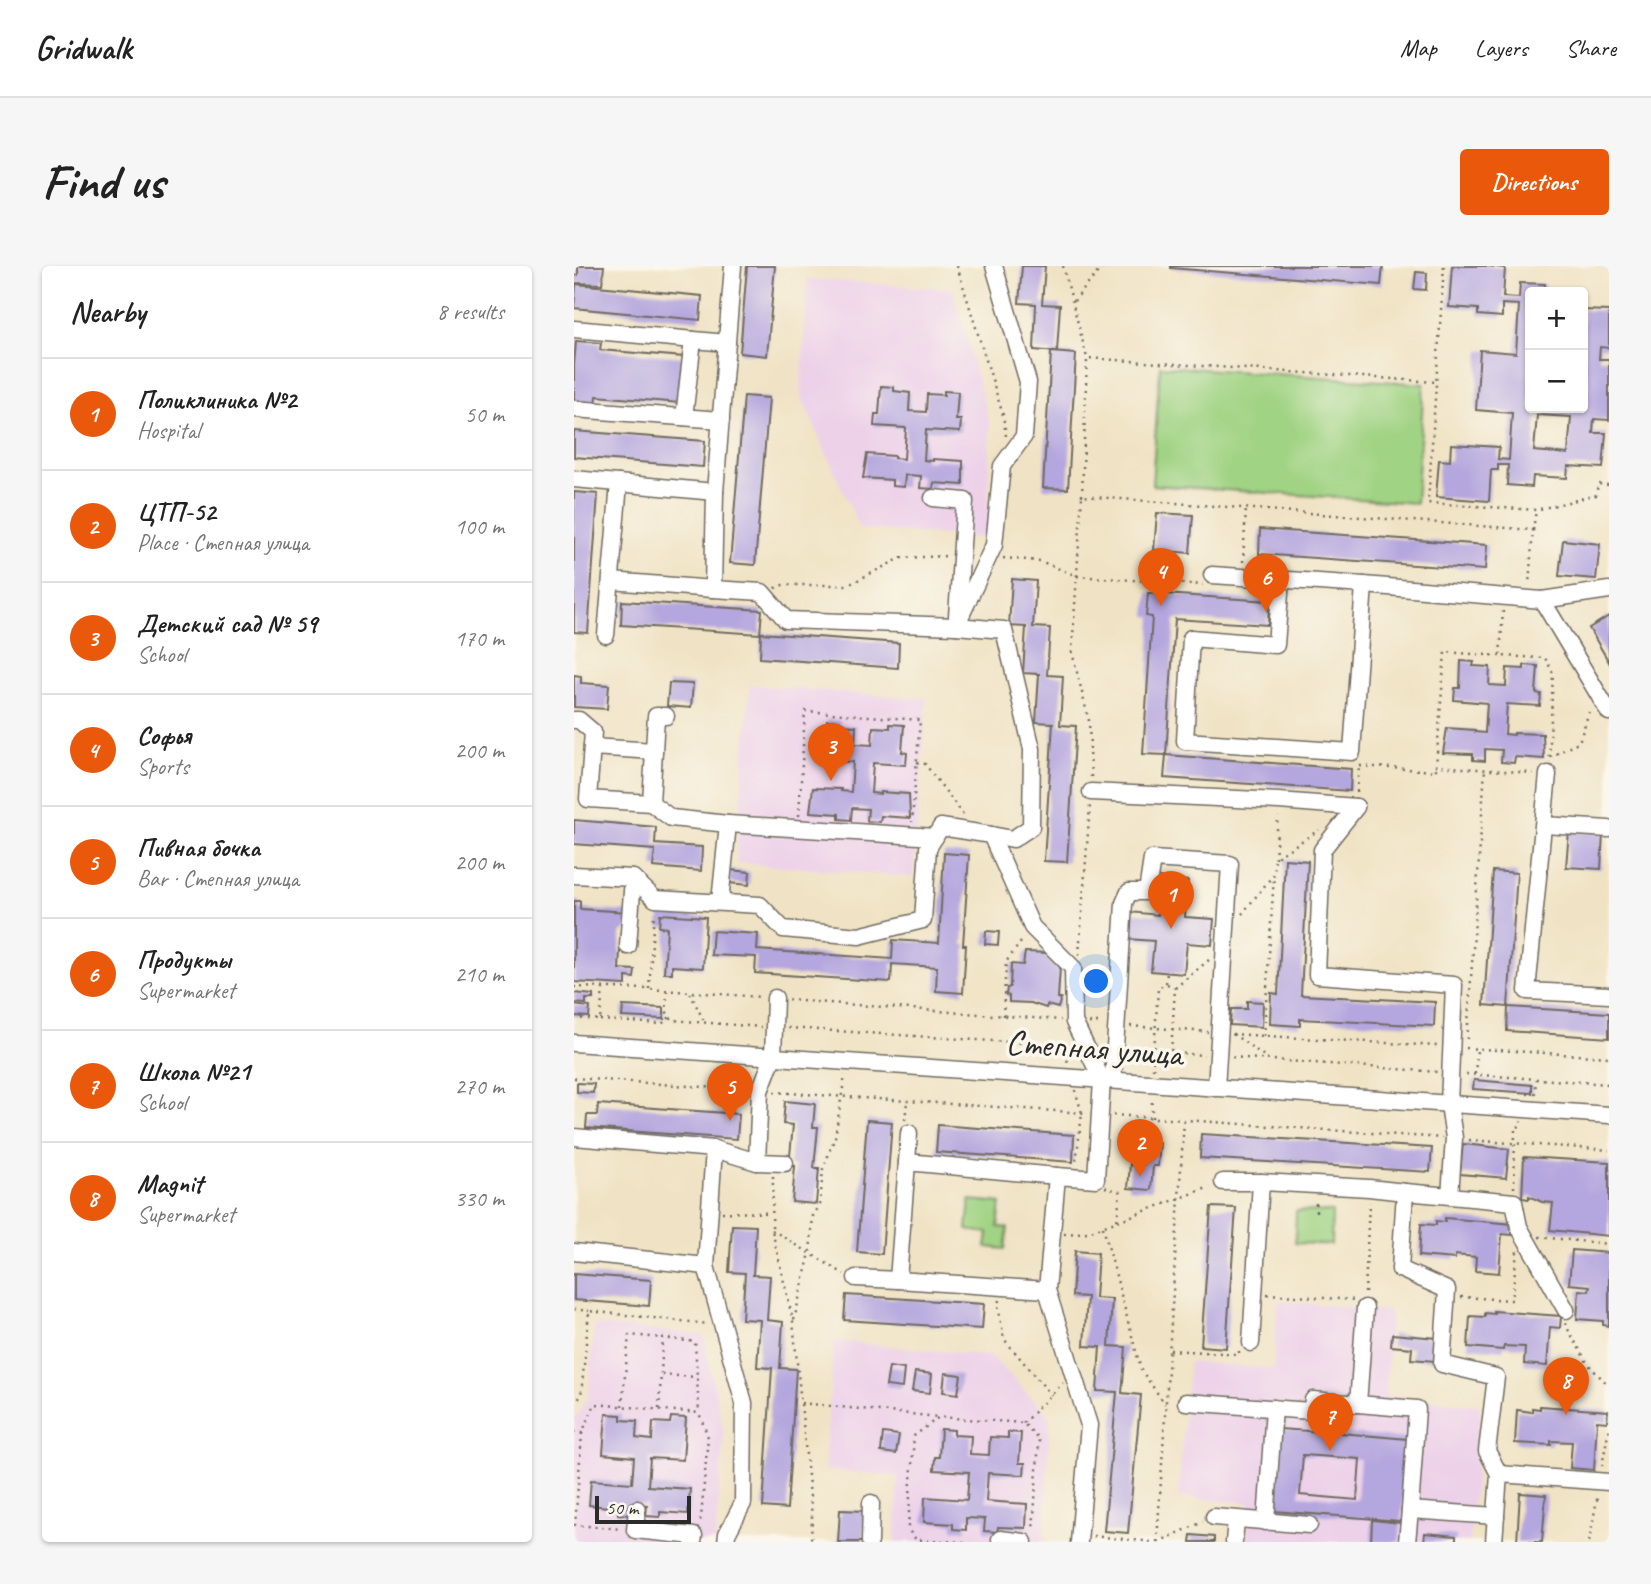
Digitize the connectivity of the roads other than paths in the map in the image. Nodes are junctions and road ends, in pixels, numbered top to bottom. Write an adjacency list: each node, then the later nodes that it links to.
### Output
1 (733, 266): 5 (street)
2 (994, 266): 20 (street)
3 (574, 329): 4 (street)
4 (693, 340): 5 (street); 7 (street)
5 (727, 343): 8 (street)
6 (574, 409): 7 (street)
7 (684, 417): 8 (street)
8 (721, 420): 11 (street)
9 (574, 479): 10 (street)
10 (619, 483): 11 (street); 15 (street)
11 (715, 492): 17 (street)
12 (933, 498): 20 (street)
13 (1212, 580): 14 (street)
14 (1281, 580): 16 (street); 16 (street)
15 (611, 581): 17 (street); 21 (street)
16 (1364, 585): 19 (street)
17 (713, 589): 20 (street)
18 (1609, 590): 19 (street)
19 (1542, 600): 22 (street)
20 (956, 626): 33 (street)
21 (606, 635)
22 (1609, 712)
23 (666, 716): 26 (street)
24 (574, 720): 25 (street)
25 (592, 747): 26 (street); 29 (street)
26 (654, 751): 29 (street)
27 (1548, 774): 31 (street)
28 (1091, 792): 45 (street)
29 (651, 803): 30 (street)
30 (728, 824): 34 (street); 37 (street)
31 (1544, 825): 32 (street); 39 (street)
32 (1609, 829)
33 (984, 834): 34 (street); 43 (street)
34 (935, 837): 37 (street)
35 (574, 875): 36 (street)
36 (633, 878): 37 (street); 38 (street)
37 (720, 902)
38 (628, 946)
39 (1609, 995)
40 (775, 999): 42 (street)
41 (574, 1043): 42 (street, Степная улица)
42 (773, 1057): 43 (street, Степная улица); 49 (street)
43 (1107, 1080): 44 (street, Степная улица); 44 (street); 51 (street)
44 (1216, 1088): 45 (street, Степная улица)
45 (1449, 1104): 46 (street, Степная улица); 55 (street)
46 (1609, 1115)
47 (909, 1133): 50 (street)
48 (574, 1137): 49 (street)
49 (714, 1149): 57 (street)
50 (907, 1162): 51 (street); 59 (street)
51 (1056, 1176): 60 (street)
52 (1223, 1182): 53 (street)
53 (1261, 1182): 54 (street); 63 (street)
54 (1405, 1192): 55 (street); 67 (street)
55 (1450, 1196): 62 (street)
56 (574, 1252): 57 (street)
57 (706, 1266): 81 (street)
58 (856, 1278): 59 (street)
59 (898, 1280): 60 (street)
60 (1047, 1290): 77 (street)
61 (1365, 1308): 65 (street)
62 (1566, 1310)
63 (1251, 1343)
64 (1186, 1402): 66 (street)
65 (1358, 1404): 66 (street); 71 (street)
66 (1274, 1408): 75 (street)
67 (1499, 1474): 68 (street); 72 (street)
68 (1609, 1482)
69 (871, 1503): 82 (street)
70 (638, 1509): 78 (street)
71 (1410, 1510): 72 (street); 84 (street)
72 (1496, 1516): 85 (street)
73 (1214, 1517): 74 (street)
74 (1236, 1520): 75 (street); 83 (street)
75 (1266, 1522): 76 (street)
76 (1309, 1525)
77 (1079, 1538)
78 (693, 1539)
79 (1000, 1539): 80 (street)
80 (1028, 1541)
81 (726, 1542)
82 (870, 1542)
83 (1234, 1542)
84 (1407, 1542)
85 (1494, 1542)

